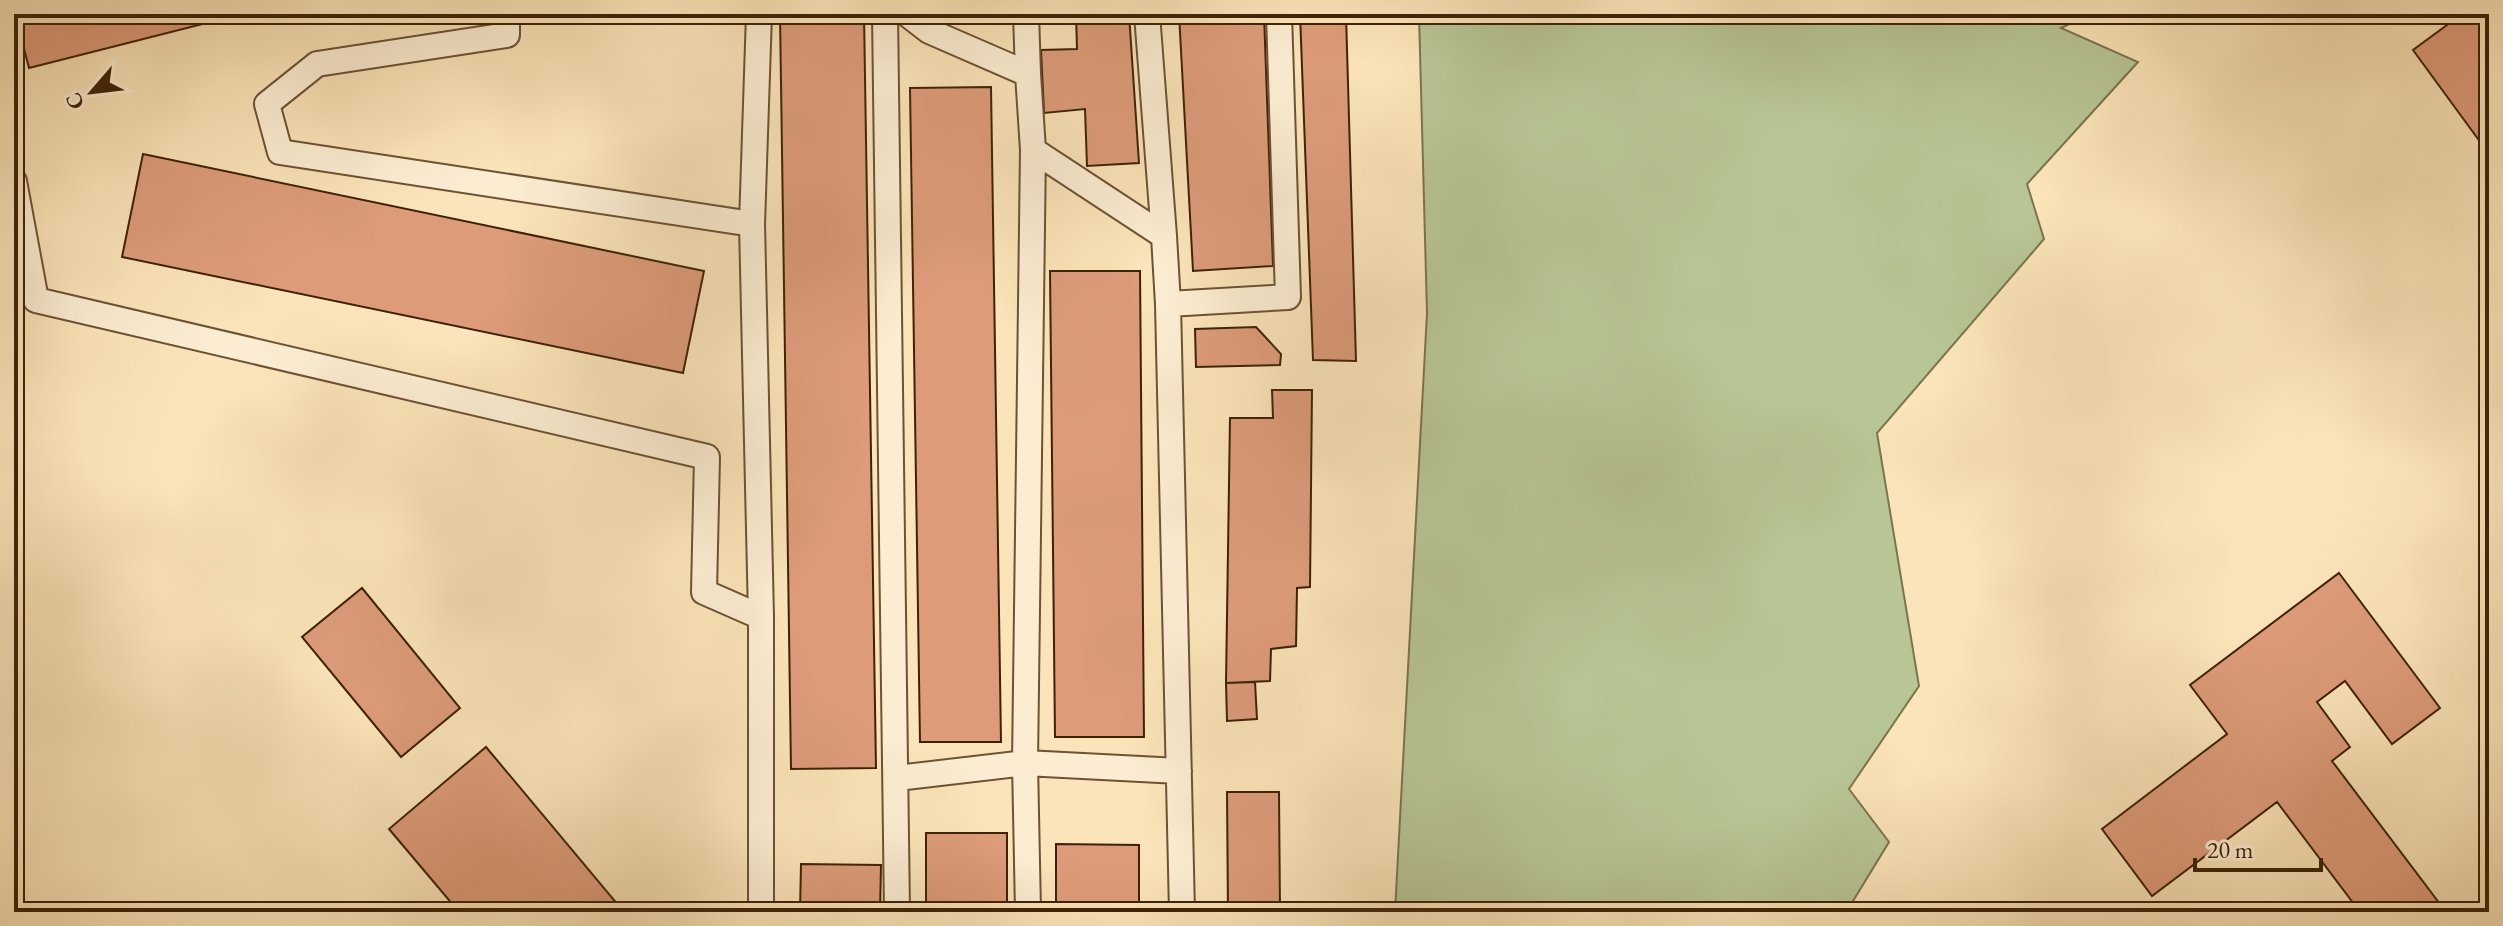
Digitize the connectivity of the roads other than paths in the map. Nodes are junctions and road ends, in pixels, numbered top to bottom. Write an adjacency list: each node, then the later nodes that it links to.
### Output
1 (507, 14): 11 (lane)
2 (759, 14): 11 (lane)
3 (885, 14): 17 (lane)
4 (907, 14): 8 (lane)
5 (1026, 14): 8 (lane)
6 (1147, 14): 12 (lane)
7 (1279, 14): 13 (lane)
8 (1028, 74): 9 (lane)
9 (1033, 150): 12 (lane); 15 (lane)
10 (14, 181): 14 (lane)
11 (752, 224): 14 (lane)
12 (1164, 236): 13 (lane)
13 (1168, 304): 16 (lane)
14 (761, 617): 18 (lane)
15 (1025, 763): 16 (lane); 17 (lane); 20 (lane)
16 (1179, 771): 21 (lane)
17 (897, 778): 19 (lane)
18 (761, 912)
19 (897, 912)
20 (1028, 912)
21 (1182, 912)

